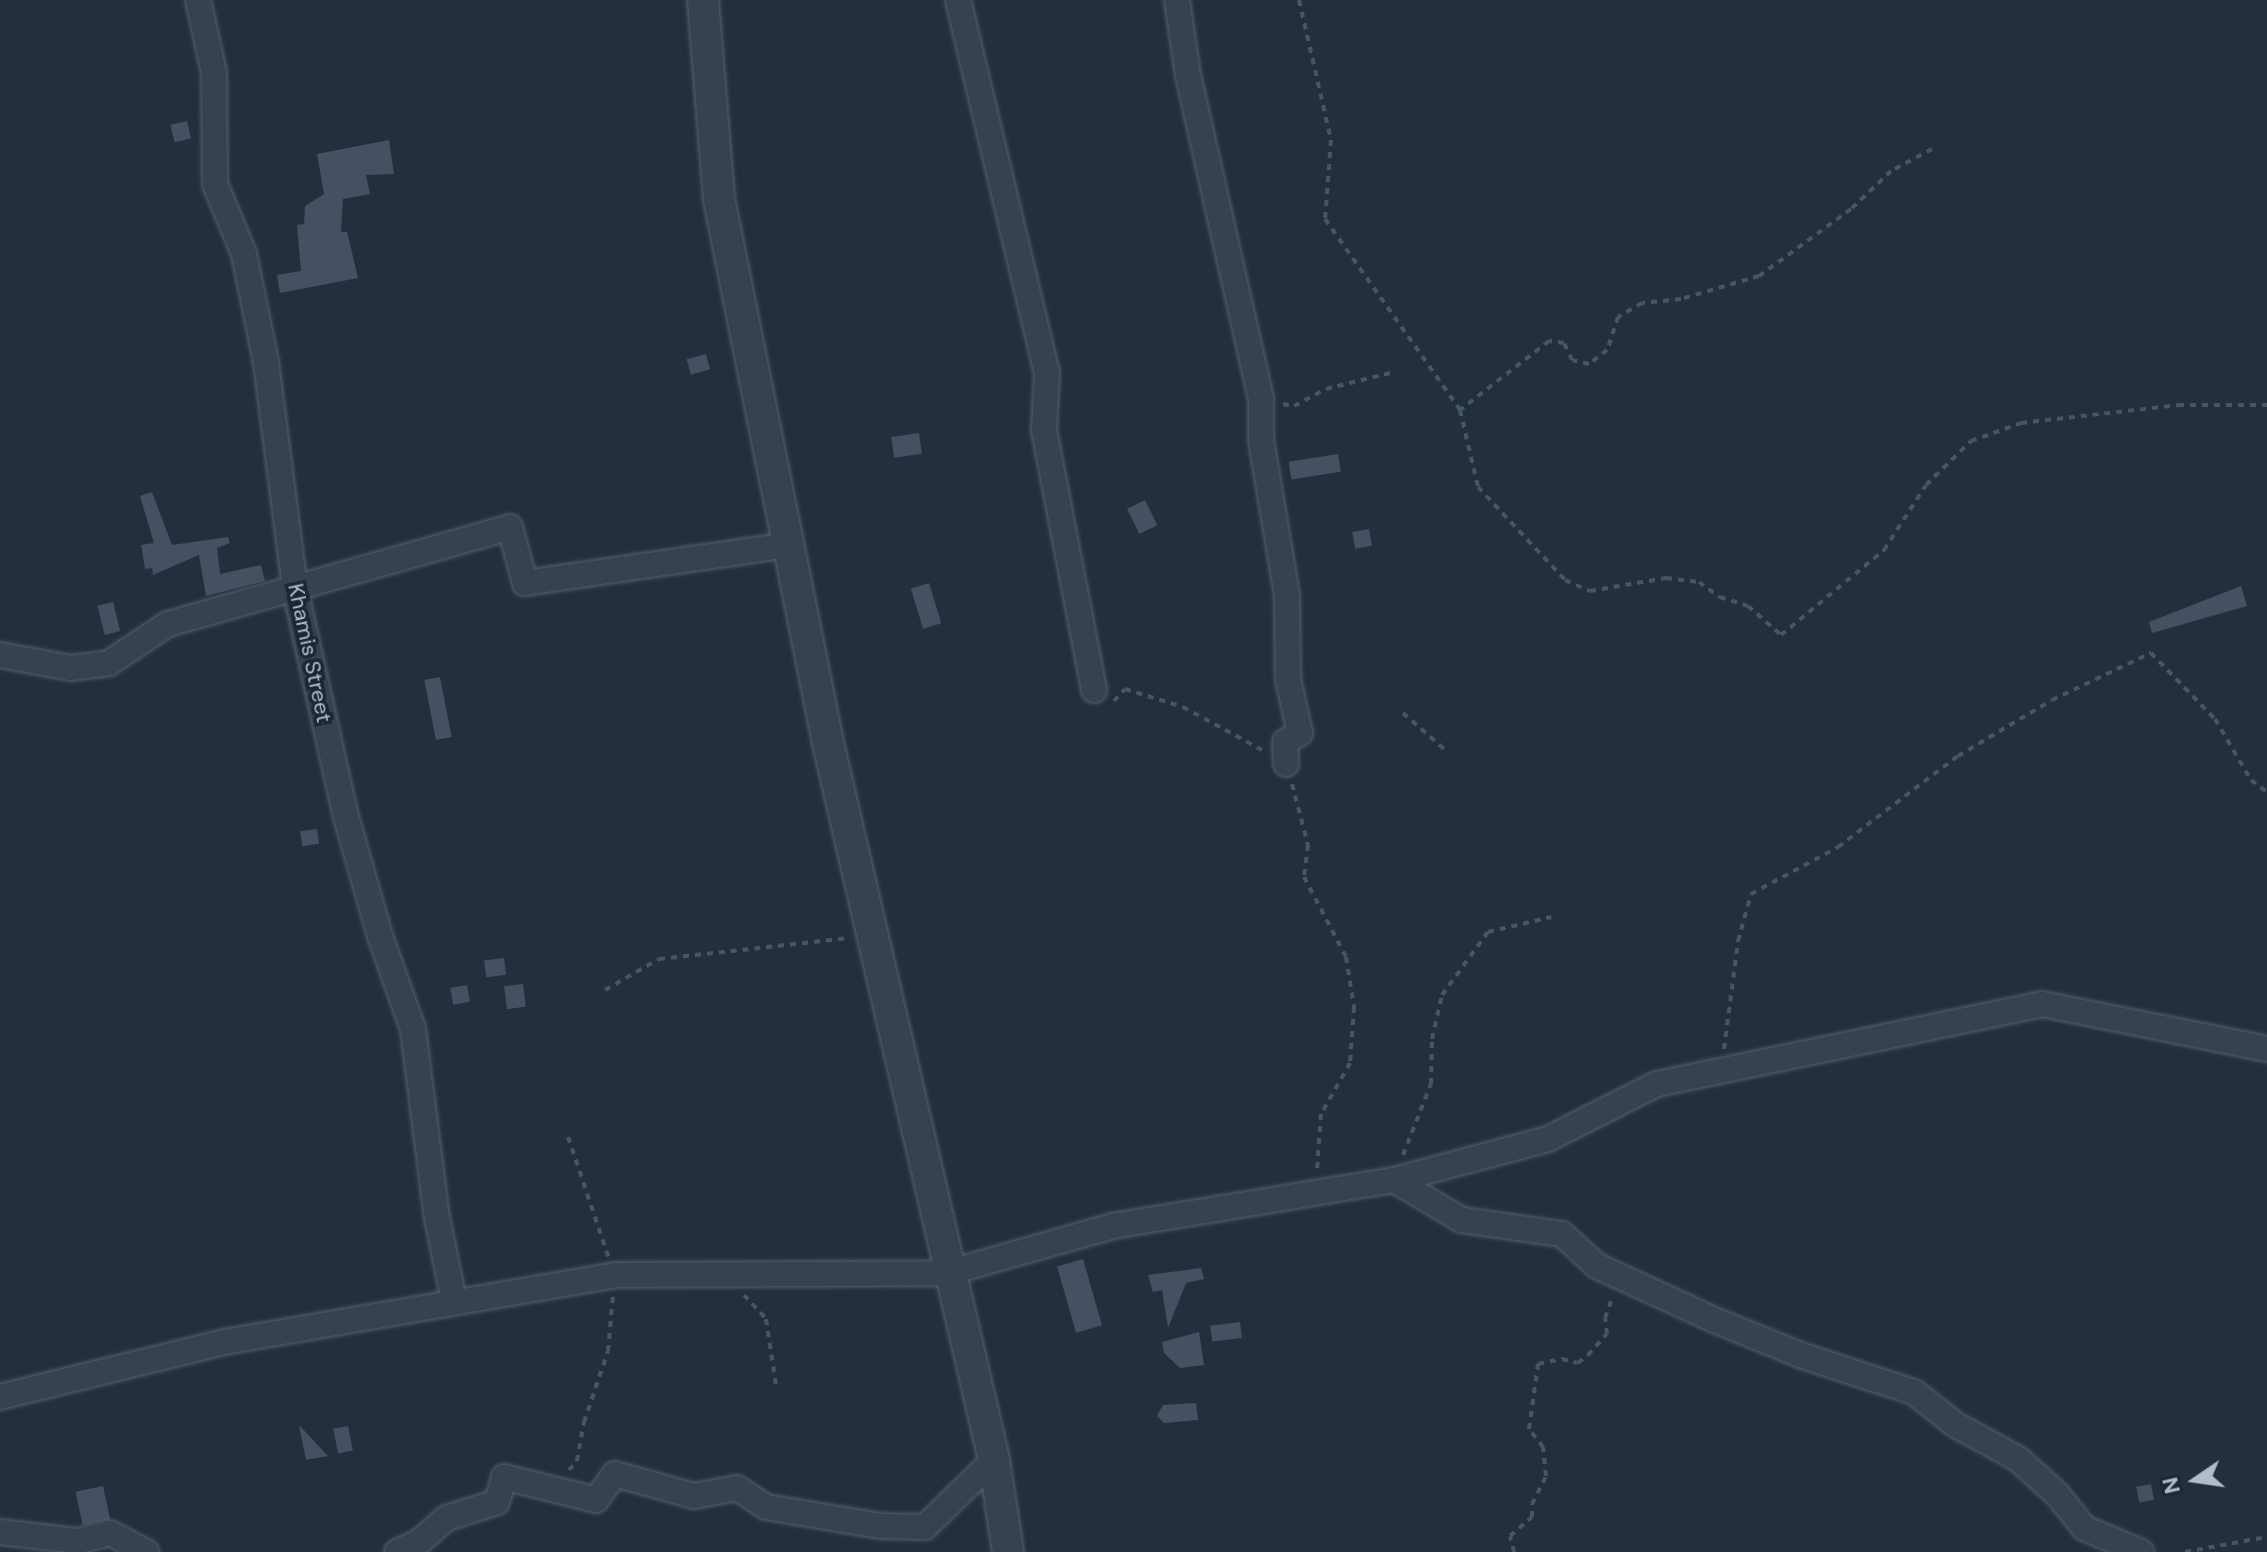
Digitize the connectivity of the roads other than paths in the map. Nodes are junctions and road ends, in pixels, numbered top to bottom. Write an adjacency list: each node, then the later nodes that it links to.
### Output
1 (198, 0): 6 (street, Khamis Street)
2 (703, 0): 5 (street)
3 (958, 0): 8 (street)
4 (1177, 0): 9 (street)
5 (788, 545): 6 (street); 12 (street)
6 (295, 589): 7 (street); 13 (street, Khamis Street)
7 (0, 655)
8 (1094, 690)
9 (1286, 764)
10 (2267, 1049): 11 (street)
11 (1394, 1180): 12 (street); 20 (street)
12 (947, 1273): 13 (street); 15 (street)
13 (454, 1301): 14 (street)
14 (0, 1397)
15 (994, 1460): 18 (street); 19 (street)
16 (0, 1532): 17 (street)
17 (146, 1552)
18 (397, 1552)
19 (1008, 1552)
20 (2141, 1552)

